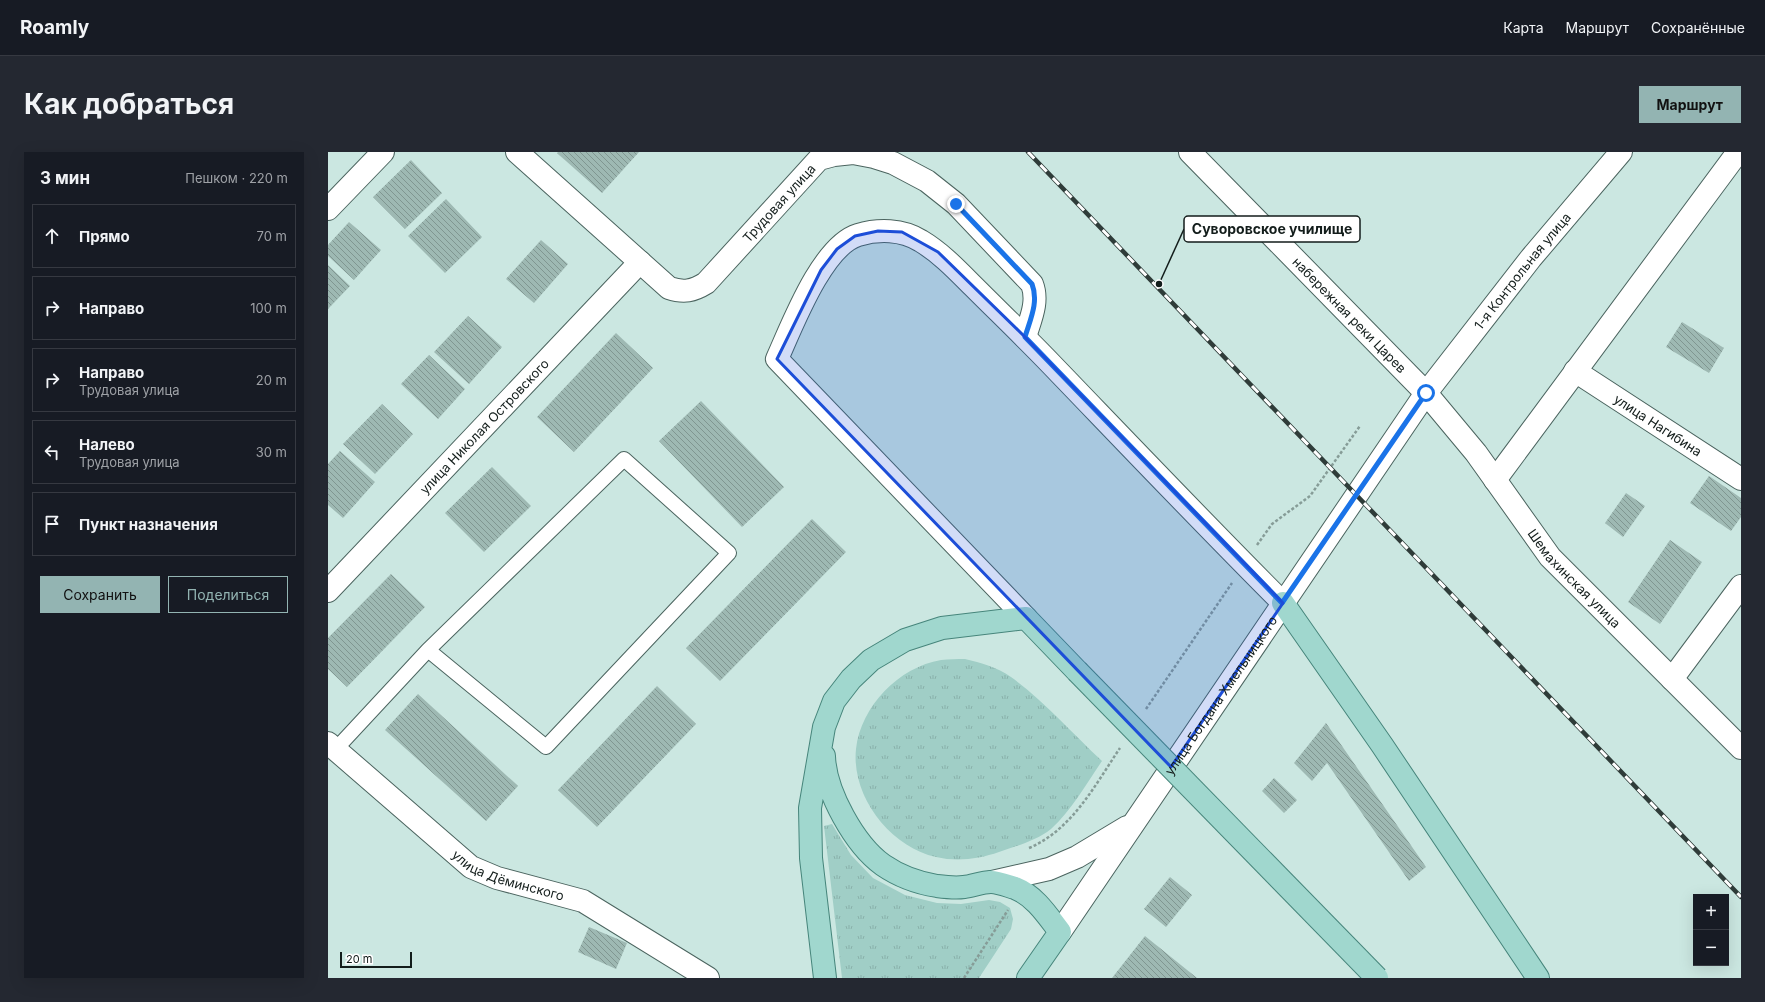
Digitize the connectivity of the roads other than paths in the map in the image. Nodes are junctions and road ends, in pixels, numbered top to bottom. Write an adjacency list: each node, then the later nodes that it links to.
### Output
1 (383, 152): 6 (street)
2 (517, 152): 7 (street, Трудовая улица)
3 (1190, 152): 10 (street, набережная реки Царев)
4 (1621, 152): 10 (street, 1-я Контрольная улица)
5 (1738, 152): 9 (street)
6 (328, 209)
7 (640, 262): 8 (street, Трудовая улица); 14 (street, улица Николая Островского)
8 (1025, 337): 15 (street); 16 (street)
9 (1575, 371): 11 (street, улица Нагибина); 12 (street)
10 (1426, 393): 12 (street, Шемахинская улица); 15 (street, улица Богдана Хмельницкого)
11 (1741, 479)
12 (1495, 480): 18 (street, Шемахинская улица)
13 (1741, 586): 18 (street)
14 (328, 591)
15 (1282, 603): 22 (street, улица Богдана Хмельницкого); 29 (main road)
16 (1026, 618): 19 (main road); 28 (main road, bridge)
17 (428, 650): 17 (lane); 20 (lane)
18 (1672, 679): 21 (street, Шемахинская улица)
19 (824, 727): 23 (main road); 26 (main road)
20 (332, 746): 25 (street, улица Дёминского)
21 (1741, 748)
22 (1133, 823): 23 (street); 24 (street, улица Богдана Хмельницкого)
23 (1018, 882): 24 (main road)
24 (1060, 932): 27 (main road, улица Богдана Хмельницкого)
25 (708, 978)
26 (825, 978)
27 (1028, 978)
28 (1377, 978)
29 (1538, 978)

